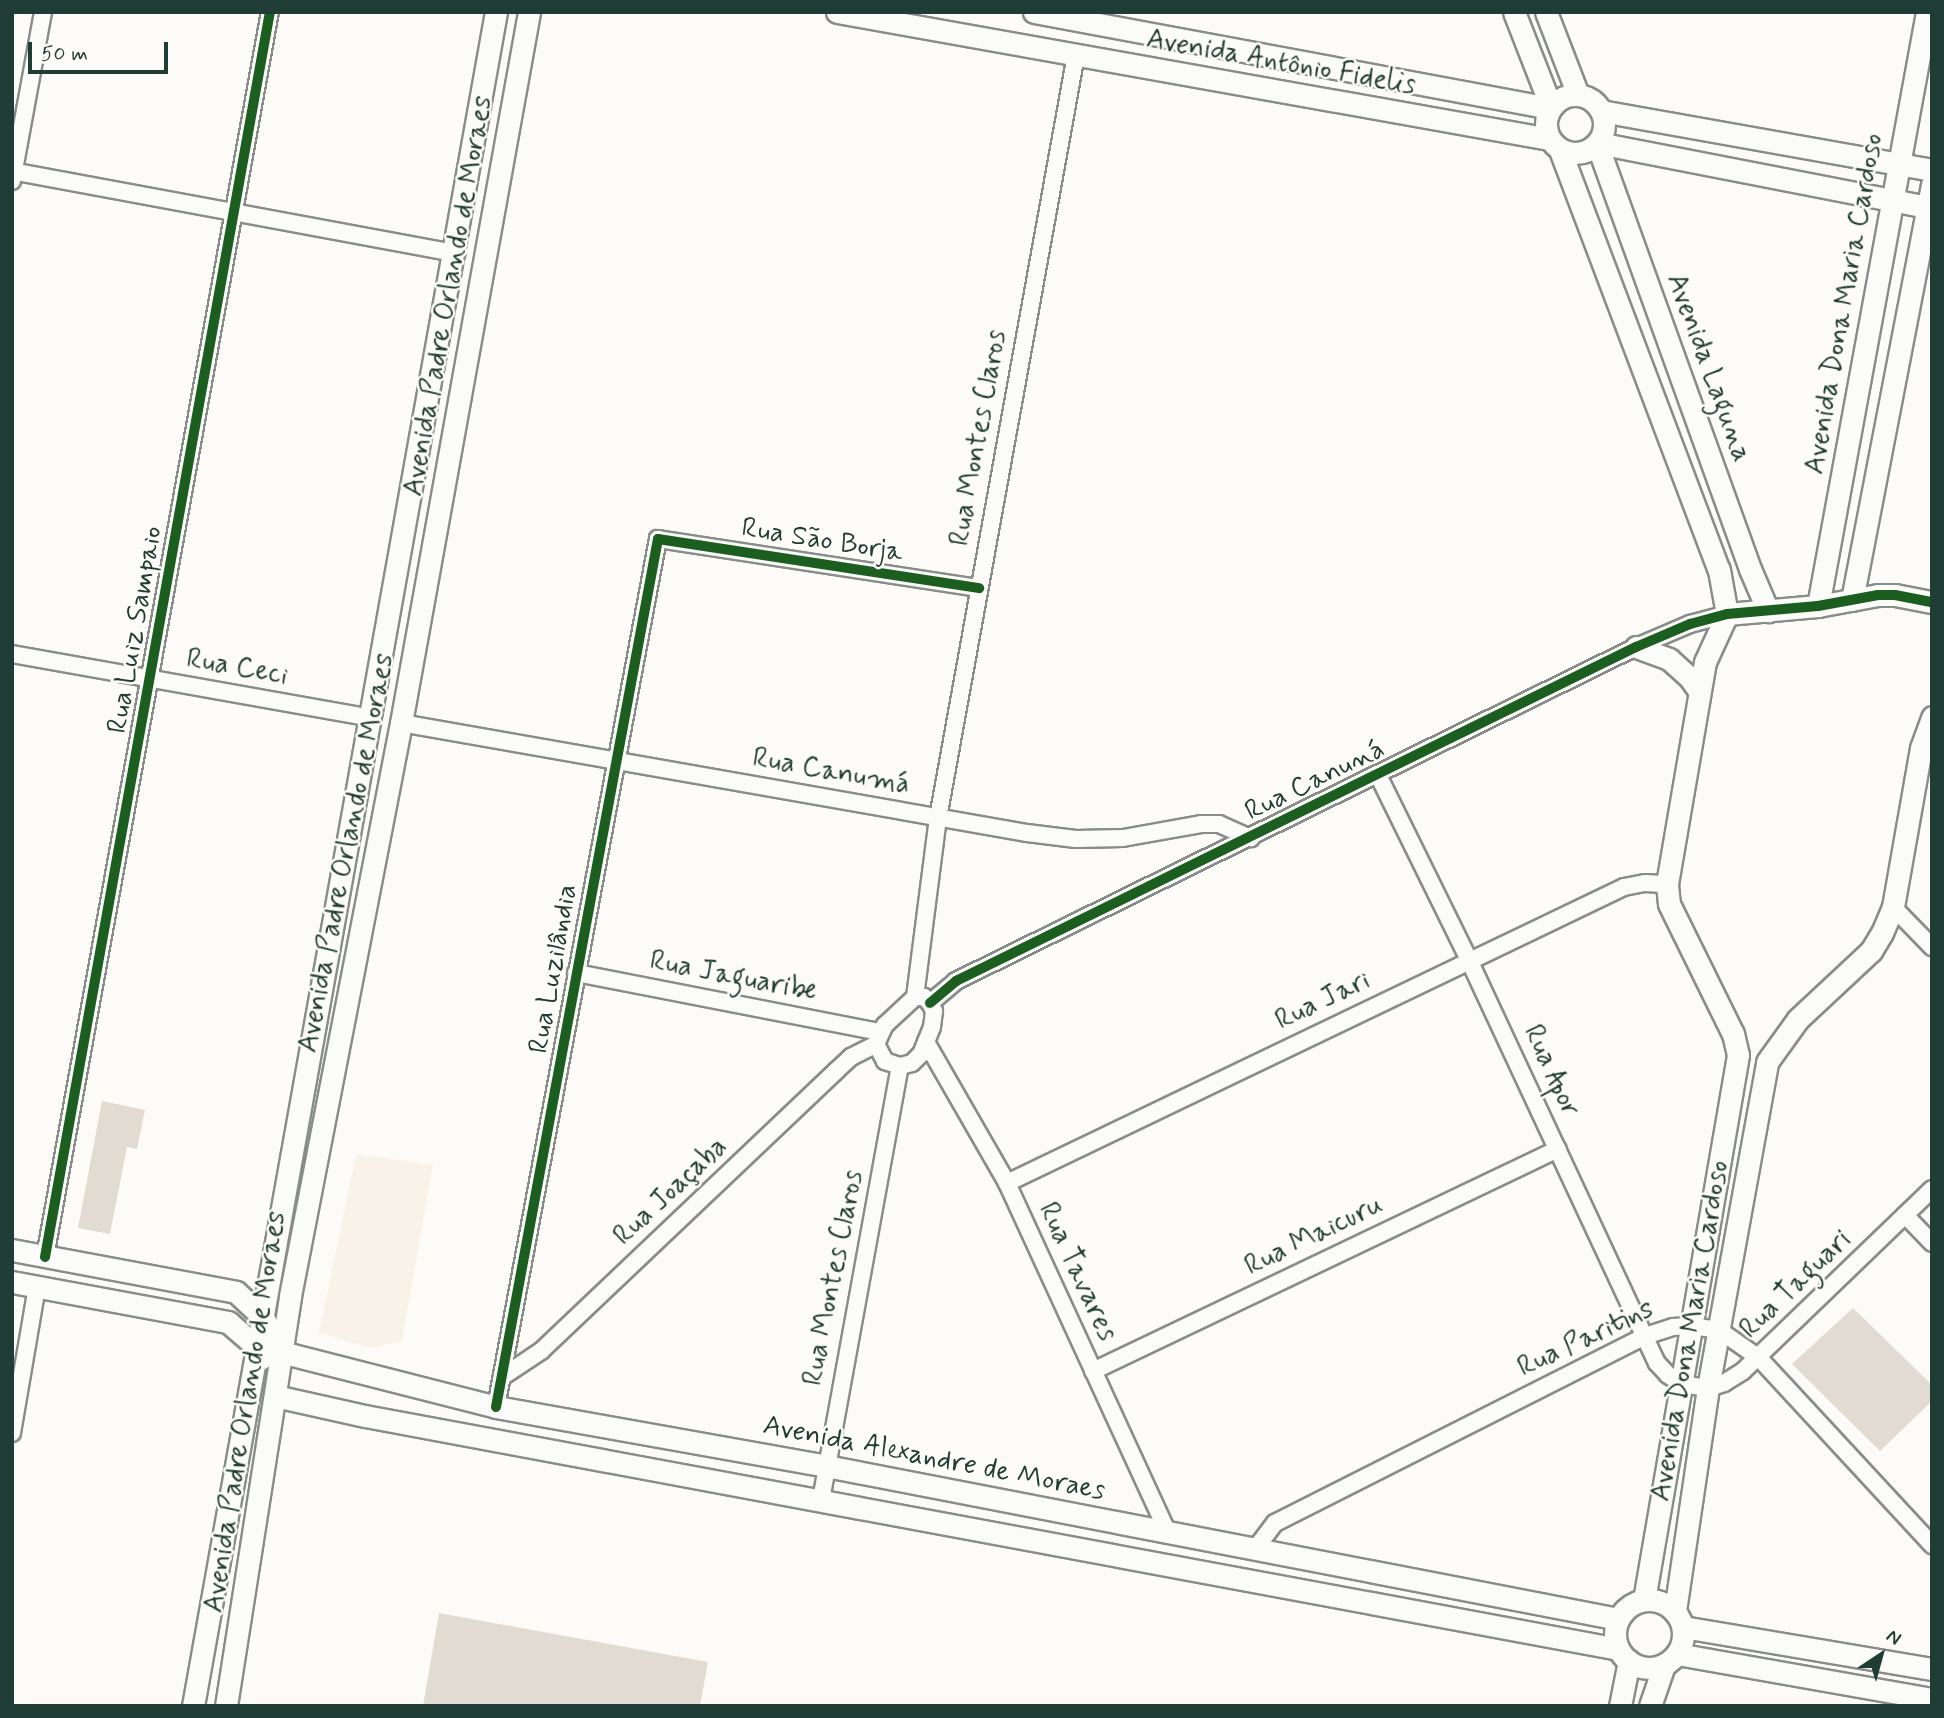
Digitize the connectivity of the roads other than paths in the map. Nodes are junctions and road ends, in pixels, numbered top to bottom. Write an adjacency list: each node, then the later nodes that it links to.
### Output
1 (43, 12): 19 (street)
2 (270, 12): 23 (street, Rua Luiz Sampaio)
3 (496, 12): 24 (main road, Avenida Padre Orlando de Moraes)
4 (529, 12): 38 (main road, Avenida Padre Orlando de Moraes)
5 (837, 12): 11 (main road, Avenida Antônio Fidelis)
6 (1034, 12): 10 (main road, Avenida Antônio Fidelis)
7 (1514, 12): 13 (main road)
8 (1546, 12): 12 (main road)
9 (1927, 12): 17 (main road, Avenida Dona Maria Cardoso)
10 (1084, 17): 13 (main road, Avenida Antônio Fidelis)
11 (1076, 55): 16 (main road, Avenida Antônio Fidelis); 26 (street, Rua Montes Claros)
12 (1578, 95): 13 (main road); 14 (main road)
13 (1551, 107): 16 (main road)
14 (1601, 111): 15 (main road); 17 (main road)
15 (1597, 143): 16 (main road); 21 (main road); 30 (main road, Avenida Laguna)
16 (1555, 144): 31 (main road)
17 (1899, 164): 18 (main road); 21 (main road, Avenida Dona Maria Cardoso)
18 (1932, 170)
19 (13, 174): 23 (street)
20 (1932, 184): 22 (main road)
21 (1893, 201): 22 (main road); 29 (main road, Avenida Dona Maria Cardoso)
22 (1930, 208): 27 (main road)
23 (234, 212): 24 (street); 34 (street, Rua Luiz Sampaio)
24 (456, 253): 37 (main road, Avenida Padre Orlando de Moraes)
25 (658, 539): 26 (street, Rua São Borja); 39 (street, Rua Luzilândia)
26 (979, 588): 41 (street, Rua Montes Claros)
27 (1852, 600): 28 (main road); 29 (main road)
28 (1931, 601)
29 (1818, 606): 30 (main road)
30 (1768, 611): 31 (main road)
31 (1727, 614): 32 (street, Rua Canuná); 35 (main road)
32 (1636, 647): 35 (main road); 40 (street, Rua Canuná)
33 (12, 654): 34 (street, Rua Ceci)
34 (150, 679): 37 (street, Rua Ceci); 58 (street, Rua Luiz Sampaio)
35 (1699, 691): 43 (main road)
36 (1932, 717): 44 (main road)
37 (370, 719): 61 (main road, Avenida Padre Orlando de Moraes)
38 (401, 723): 39 (street, Rua Canumá); 66 (main road, Avenida Padre Orlando de Moraes)
39 (615, 759): 41 (street, Rua Canumá); 47 (street, Rua Luzilândia)
40 (1378, 775): 42 (street, Rua Canuná); 46 (street, Rua Apor)
41 (938, 818): 42 (street, Rua Canumá); 48 (street, Rua Montes Claros)
42 (1251, 838): 48 (street, Rua Canuná)
43 (1667, 884): 46 (street, Rua Jari); 62 (main road, Avenida Dona Maria Cardoso)
44 (1893, 907): 45 (street); 63 (main road, Avenida Dona Maria Cardoso)
45 (1932, 947)
46 (1469, 960): 52 (street, Rua Apor); 53 (street, Rua Jari)
47 (576, 973): 49 (street, Rua Jaguaribe); 69 (street, Rua Luzilândia)
48 (923, 1000): 49 (street, Rua Canuná); 50 (street, Rua Montes Claros)
49 (878, 1038): 51 (street); 69 (street, Rua Joaçaba)
50 (926, 1042): 51 (street); 53 (street, Rua Tavares)
51 (900, 1066): 75 (street, Rua Montes Claros)
52 (1558, 1149): 64 (street, Rua Apor); 68 (street, Rua Maicuru)
53 (1007, 1184): 68 (street, Rua Tavares)
54 (1932, 1189): 55 (street, Rua Taguari)
55 (1905, 1216): 56 (street); 67 (street, Rua Taguari)
56 (1932, 1243)
57 (12, 1251): 58 (main road)
58 (45, 1257): 61 (main road)
59 (12, 1282): 60 (main road)
60 (37, 1286): 65 (main road); 74 (street)
61 (263, 1317): 65 (main road, Avenida Padre Orlando de Moraes); 66 (main road)
62 (1691, 1326): 63 (street, Rua Paritins); 64 (street, Rua Paritins); 70 (main road, Avenida Dona Maria Cardoso)
63 (1719, 1330): 67 (street, Rua Paritins); 71 (main road, Avenida Dona Maria Cardoso)
64 (1645, 1336): 70 (street, Rua Apor); 79 (street, Rua Paritins)
65 (257, 1347): 72 (main road); 87 (main road, Avenida Padre Orlando de Moraes)
66 (281, 1352): 72 (main road, Avenida Padre Orlando de Moraes); 73 (main road, Avenida Alexandre de Moraes)
67 (1759, 1358): 71 (street, Rua Taguari); 78 (street, Rua Paritins)
68 (1093, 1371): 77 (street, Rua Tavares)
69 (502, 1377): 73 (street, Rua Luzilândia)
70 (1682, 1384): 71 (street); 80 (main road, Avenida Dona Maria Cardoso)
71 (1708, 1388): 82 (main road, Avenida Dona Maria Cardoso)
72 (275, 1396): 76 (main road); 88 (main road, Avenida Padre Orlando de Moraes)
73 (496, 1407): 75 (main road, Avenida Alexandre de Moraes)
74 (12, 1433)
75 (826, 1466): 76 (street, Rua Montes Claros); 77 (main road, Avenida Alexandre de Moraes)
76 (821, 1500): 83 (main road)
77 (1167, 1531): 79 (main road, Avenida Alexandre de Moraes)
78 (1932, 1545)
79 (1256, 1548): 81 (main road, Avenida Alexandre de Moraes)
80 (1644, 1600): 81 (main road); 82 (main road)
81 (1618, 1619): 83 (main road)
82 (1679, 1619): 84 (main road); 85 (main road)
83 (1624, 1655): 84 (main road); 89 (main road)
84 (1670, 1660): 86 (main road); 90 (main road)
85 (1928, 1666)
86 (1932, 1699)
87 (193, 1706)
88 (226, 1706)
89 (1620, 1706)
90 (1650, 1706)

